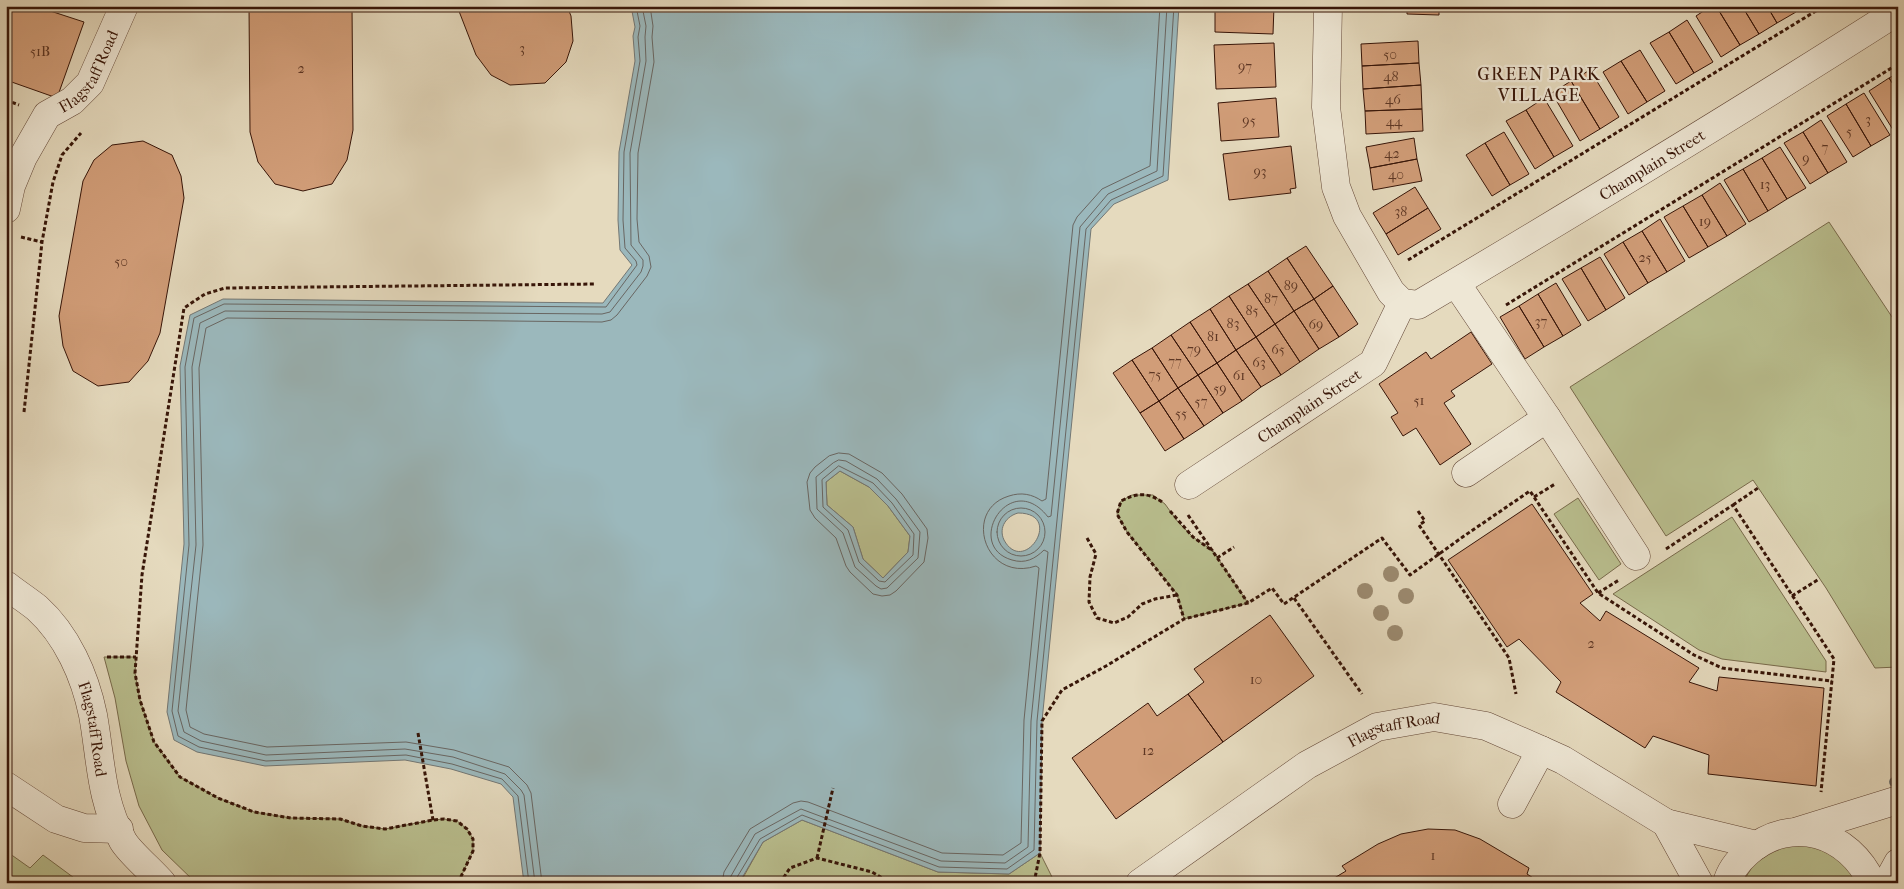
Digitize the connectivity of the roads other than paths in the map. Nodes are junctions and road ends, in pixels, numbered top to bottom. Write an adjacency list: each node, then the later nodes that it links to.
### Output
1 (124, 6): 4 (street, Flagstaff Road)
2 (1328, 6): 7 (street)
3 (1898, 11): 6 (street, Champlain Street)
4 (15, 154): 5 (street, Flagstaff Road)
5 (6, 209)
6 (1456, 283): 7 (street, Champlain Street); 8 (street)
7 (1402, 302): 10 (street, Champlain Street)
8 (1547, 418): 9 (street); 11 (street)
9 (1466, 473)
10 (1189, 485)
11 (1647, 555)
12 (6, 585): 18 (street, Flagstaff Road)
13 (1541, 750): 16 (street); 17 (street, Flagstaff Road); 22 (street, Flagstaff Road)
14 (6, 786): 18 (street)
15 (1898, 800): 19 (street)
16 (1512, 804)
17 (1666, 823): 20 (street, Flagstaff Road); 24 (street, Flagstaff Road)
18 (119, 829): 23 (street, Flagstaff Road)
19 (1797, 831): 20 (street); 26 (street)
20 (1757, 845): 25 (street)
21 (1898, 863): 27 (street)
22 (1149, 880)
23 (162, 883)
24 (1699, 883)
25 (1727, 883)
26 (1872, 883)
27 (1887, 883)

